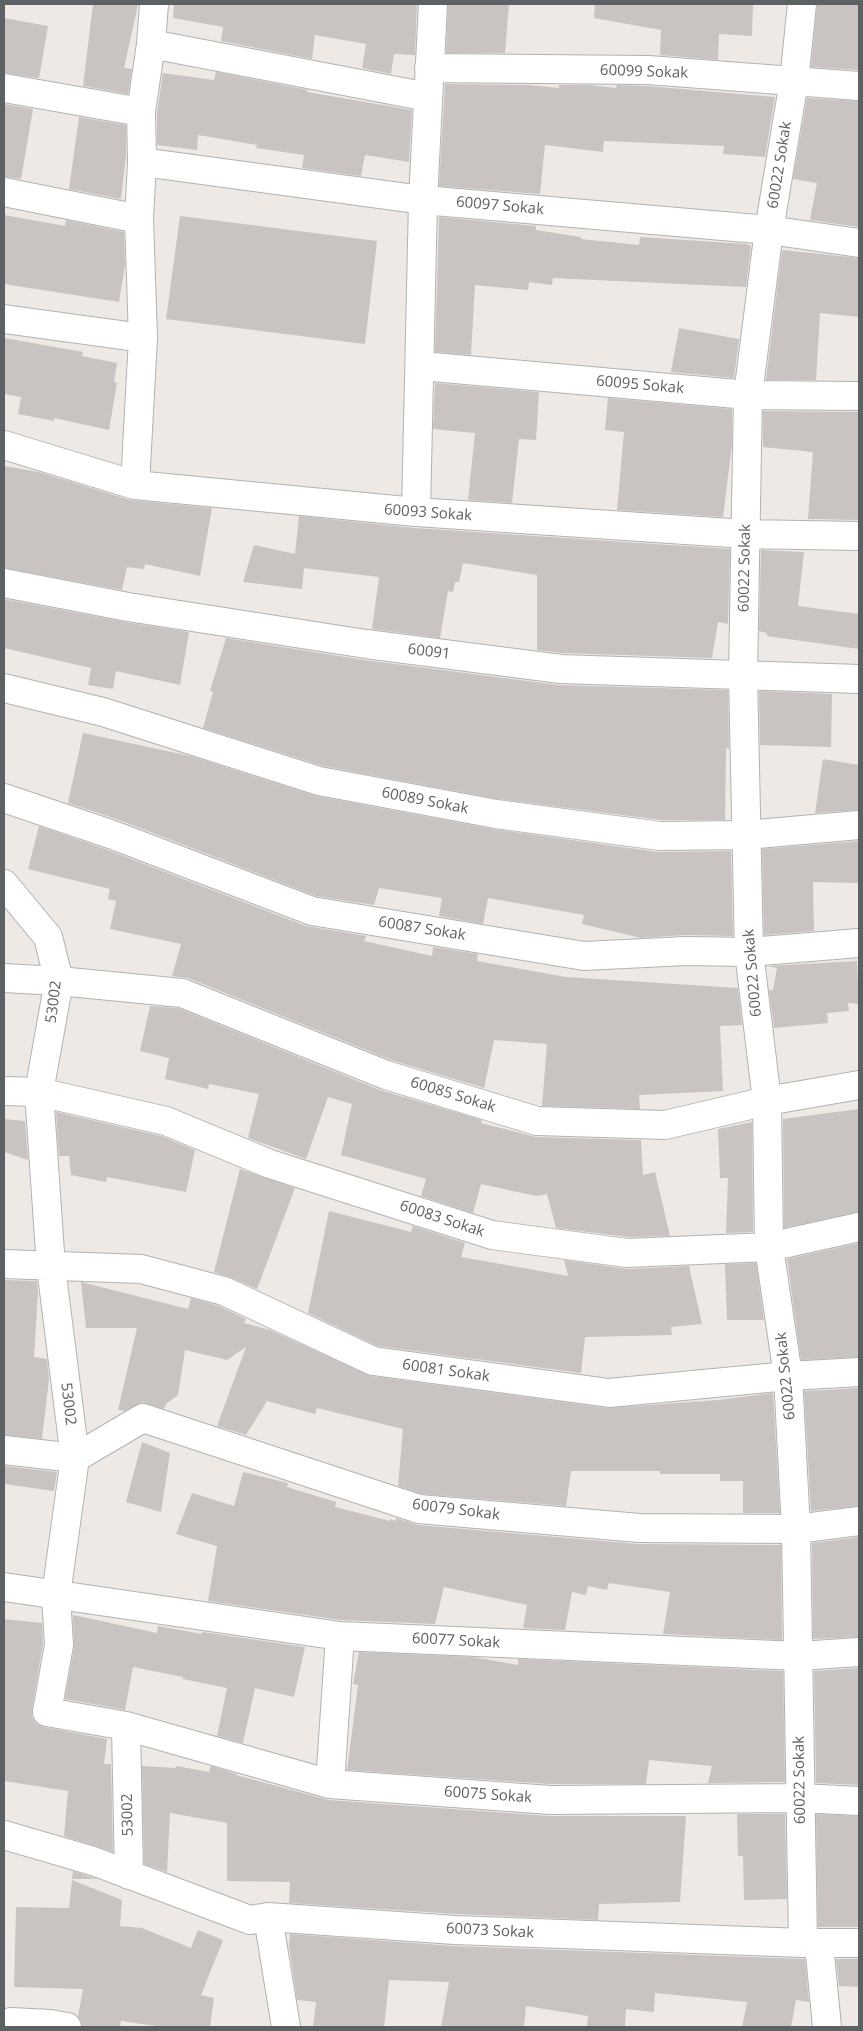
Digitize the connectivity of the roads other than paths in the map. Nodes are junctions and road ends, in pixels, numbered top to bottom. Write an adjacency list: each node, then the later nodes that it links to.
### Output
1 (154, 4): 4 (street)
2 (433, 4): 5 (street)
3 (802, 4): 6 (street, 60022 Sokak)
4 (151, 44): 9 (street); 10 (street)
5 (429, 68): 6 (street, 60099 Sokak); 9 (street)
6 (794, 81): 7 (street, 60099 Sokak); 15 (street, 60022 Sokak)
7 (859, 86)
8 (4, 88): 10 (street)
9 (428, 97): 13 (street)
10 (141, 112): 11 (street)
11 (142, 162): 13 (street, 60097 Sokak); 14 (street)
12 (4, 192): 14 (street)
13 (423, 200): 15 (street, 60097 Sokak); 19 (street)
14 (139, 219): 18 (street)
15 (769, 230): 16 (street, 60097 Sokak); 20 (street, 60022 Sokak)
16 (859, 242)
17 (4, 319): 18 (street)
18 (143, 338): 23 (street)
19 (421, 366): 20 (street, 60095 Sokak); 24 (street)
20 (748, 395): 21 (street, 60095 Sokak); 25 (street, 60022 Sokak)
21 (859, 396)
22 (4, 445): 23 (street, 60093 Sokak)
23 (136, 485): 24 (street, 60093 Sokak)
24 (416, 512): 25 (street, 60093 Sokak)
25 (745, 534): 26 (street, 60093 Sokak); 28 (street, 60022 Sokak)
26 (859, 536)
27 (4, 583): 28 (street, 60091)
28 (743, 675): 29 (street, 60091); 33 (street, 60022 Sokak)
29 (859, 679)
30 (4, 688): 33 (street, 60089 Sokak)
31 (4, 798): 36 (street, 60087 Sokak)
32 (859, 825): 33 (street, 60089 Sokak)
33 (746, 835): 36 (street, 60022 Sokak)
34 (4, 884): 38 (street, 53002)
35 (859, 943): 36 (street, 60087 Sokak)
36 (749, 952): 42 (street, 60022 Sokak)
37 (4, 978): 38 (street, 60085 Sokak)
38 (59, 981): 41 (street, 53002); 42 (street, 60085 Sokak)
39 (859, 1085): 42 (street, 60085 Sokak)
40 (4, 1091): 41 (street, 60083 Sokak)
41 (39, 1092): 44 (street, 60083 Sokak); 46 (street, 53002)
42 (767, 1102): 44 (street, 60022 Sokak)
43 (859, 1227): 44 (street, 60083 Sokak)
44 (769, 1247): 48 (street, 60022 Sokak)
45 (4, 1264): 46 (street, 60081 Sokak)
46 (51, 1267): 48 (street, 60081 Sokak); 50 (street, 53002)
47 (859, 1372): 48 (street, 60081 Sokak)
48 (788, 1376): 52 (street, 60022 Sokak)
49 (4, 1450): 50 (street)
50 (75, 1458): 52 (street, 60079 Sokak); 54 (street, 53002)
51 (859, 1521): 52 (street, 60079 Sokak)
52 (796, 1530): 57 (street, 60022 Sokak)
53 (4, 1587): 54 (street, 60077 Sokak)
54 (56, 1595): 55 (street, 60077 Sokak); 58 (street, 53002)
55 (340, 1636): 57 (street, 60077 Sokak); 59 (street)
56 (859, 1652): 57 (street, 60077 Sokak)
57 (799, 1656): 60 (street, 60022 Sokak)
58 (126, 1726): 59 (street, 60075 Sokak); 63 (street, 53002)
59 (330, 1784): 60 (street, 60075 Sokak)
60 (800, 1798): 61 (street, 60075 Sokak); 66 (street, 60022 Sokak)
61 (859, 1801)
62 (4, 1835): 63 (street, 60073 Sokak)
63 (129, 1875): 64 (street, 60073 Sokak)
64 (268, 1917): 66 (street, 60073 Sokak); 69 (street)
65 (859, 1943): 66 (street, 60073 Sokak)
66 (811, 1944): 70 (street, 60022 Sokak)
67 (10, 2021): 68 (street)
68 (67, 2027)
69 (286, 2027)
70 (827, 2027)

